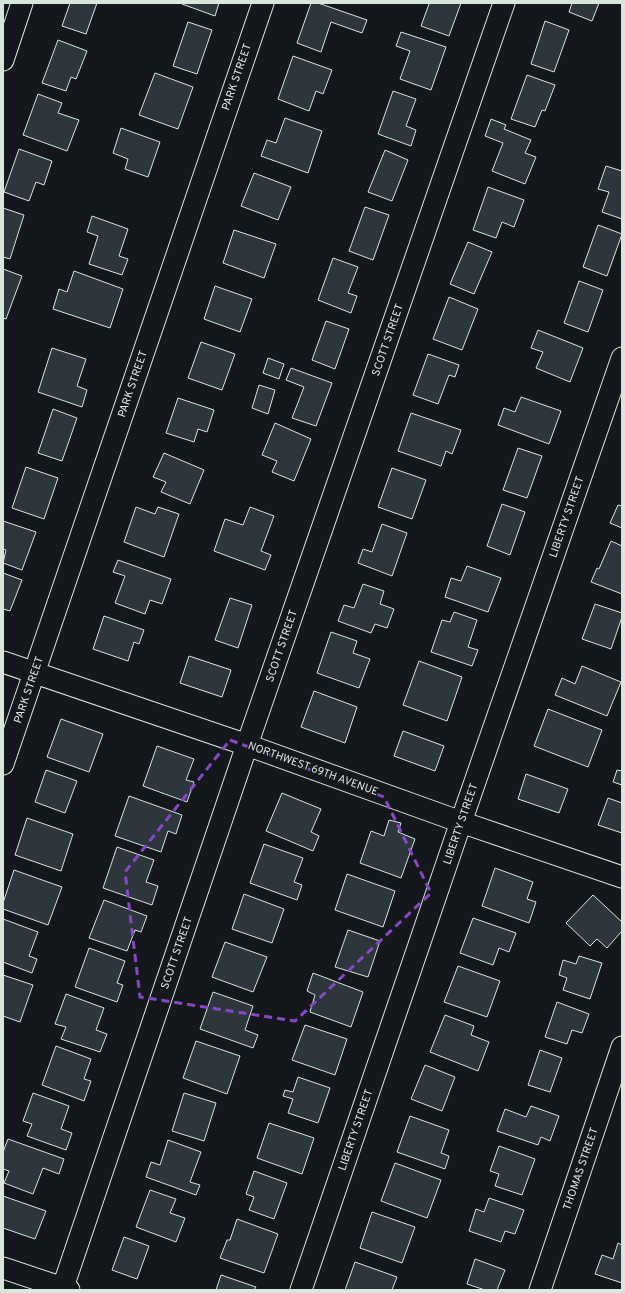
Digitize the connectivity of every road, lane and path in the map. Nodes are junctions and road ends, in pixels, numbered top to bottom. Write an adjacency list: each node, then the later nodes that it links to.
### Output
1 (22, 3): 4 (street)
2 (263, 3): 7 (street, PARK STREET)
3 (504, 3): 8 (street, SCOTT STREET)
4 (3, 60)
5 (622, 358): 10 (street, LIBERTY STREET)
6 (3, 662): 7 (street, NORTHWEST 69TH AVENUE)
7 (34, 673): 8 (street, NORTHWEST 69TH AVENUE); 9 (street, PARK STREET)
8 (247, 745): 10 (street, NORTHWEST 69TH AVENUE); 14 (street, SCOTT STREET)
9 (3, 764)
10 (461, 822): 11 (street, NORTHWEST 69TH AVENUE); 15 (street, LIBERTY STREET)
11 (622, 877)
12 (622, 1047): 16 (street, THOMAS STREET)
13 (3, 1268): 14 (street)
14 (65, 1289)
15 (302, 1290)
16 (540, 1290)

